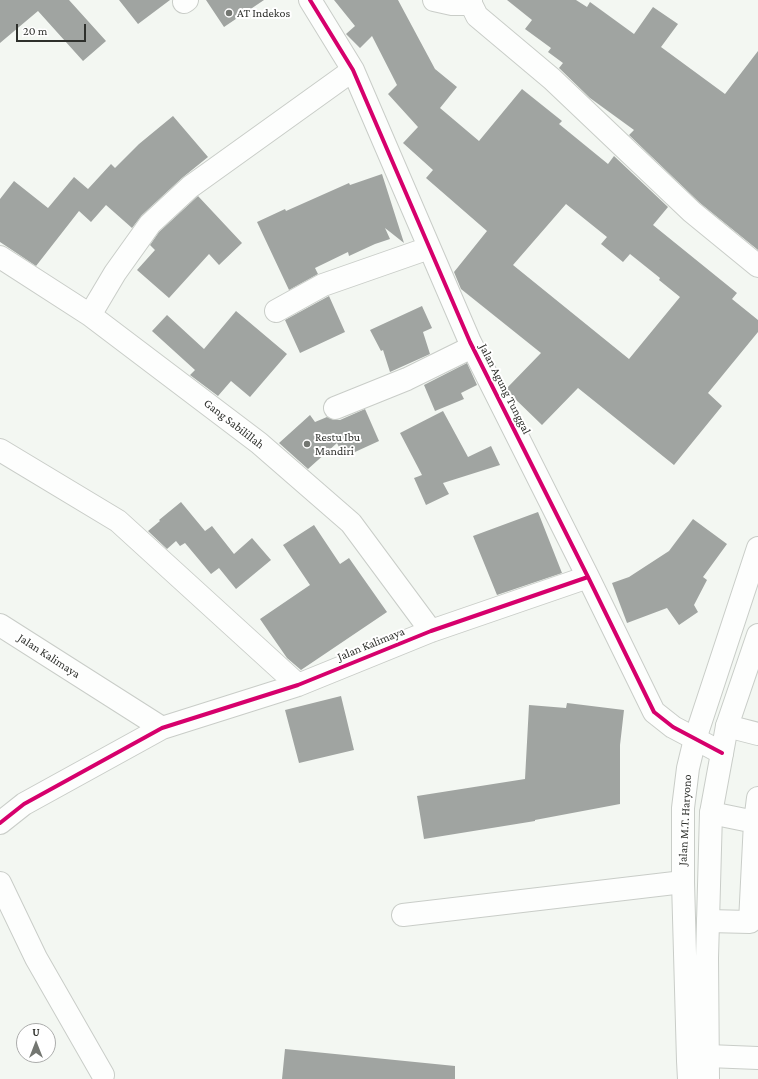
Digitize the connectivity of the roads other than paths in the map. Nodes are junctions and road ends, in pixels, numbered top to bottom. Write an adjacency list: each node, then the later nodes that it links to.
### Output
1 (310, 0): 4 (street, Jalan Agung Tunggal)
2 (434, 0): 3 (street)
3 (471, 2): 7 (street)
4 (353, 70): 5 (street, Jalan Agung Tunggal); 9 (street)
5 (429, 248): 8 (street); 10 (street, Jalan Agung Tunggal)
6 (0, 257): 9 (street, Gang Sabilillah)
7 (758, 266)
8 (276, 311)
9 (90, 315): 16 (street, Gang Sabilillah)
10 (472, 347): 11 (street); 14 (street, Jalan Agung Tunggal)
11 (335, 408)
12 (0, 450): 18 (street)
13 (758, 548): 22 (street, Jalan M.T. Haryono)
14 (588, 577): 16 (street, Jalan Kalimaya); 22 (street, Jalan Agung Tunggal)
15 (0, 625): 20 (street, Jalan Kalimaya)
16 (431, 631): 18 (street, Jalan Kalimaya)
17 (758, 635): 19 (street)
18 (298, 685): 20 (street, Jalan Kalimaya)
19 (727, 726): 21 (street); 23 (street)
20 (162, 728): 27 (street)
21 (758, 734)
22 (695, 739): 23 (street, Jalan Agung Tunggal); 28 (street, Jalan M.T. Haryono)
23 (722, 753): 25 (street)
24 (758, 798): 26 (street)
25 (711, 813): 26 (street); 31 (street)
26 (755, 822): 31 (street)
27 (0, 823)
28 (683, 882): 30 (street); 35 (street, Jalan M.T. Haryono)
29 (0, 883): 34 (street)
30 (404, 915)
31 (708, 920): 32 (street)
32 (708, 1056): 33 (street); 36 (street)
33 (758, 1058)
34 (103, 1075)
35 (689, 1079)
36 (708, 1079)

